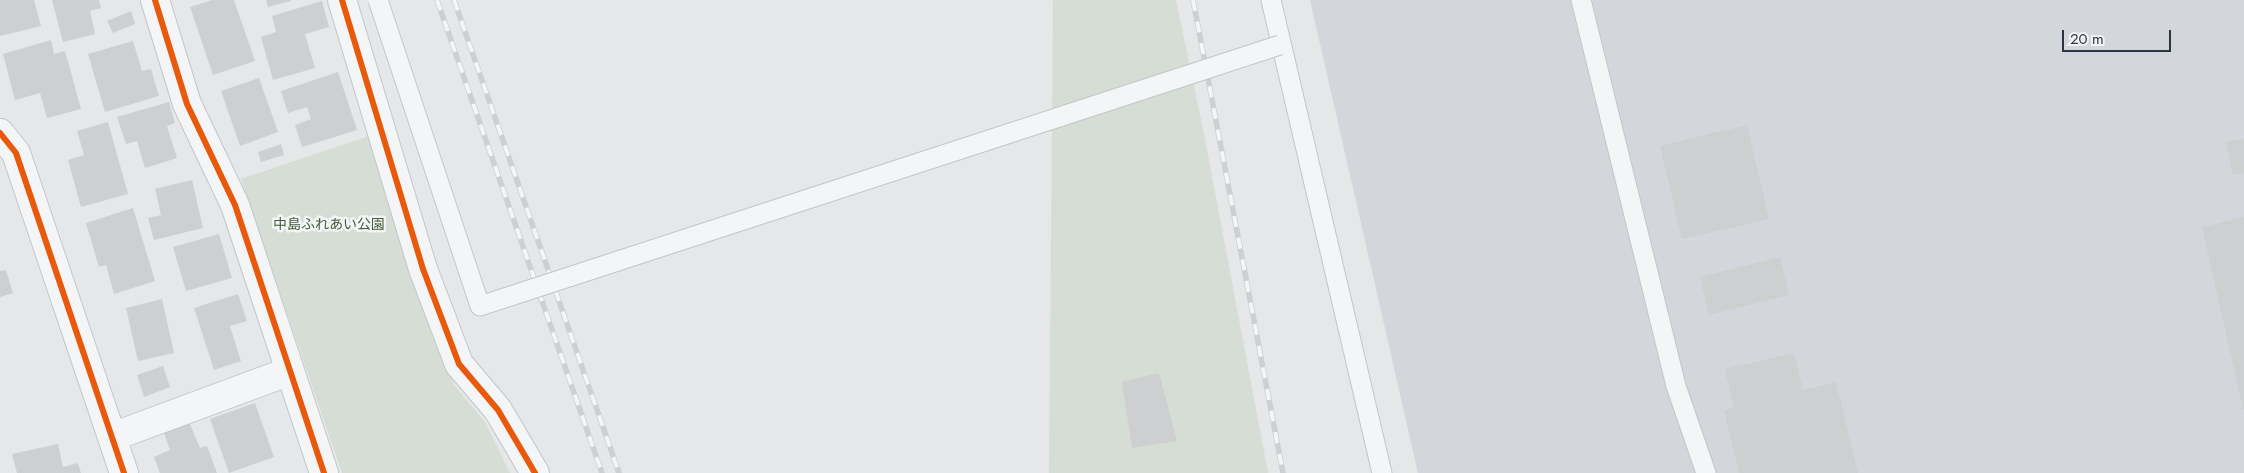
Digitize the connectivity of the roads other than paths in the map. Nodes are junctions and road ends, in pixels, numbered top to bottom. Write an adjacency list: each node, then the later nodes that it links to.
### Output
1 (155, 0): 8 (street)
2 (342, 0): 12 (street)
3 (378, 0): 6 (lane, bridge)
4 (1271, 0): 6 (lane)
5 (1581, 0): 14 (lane)
6 (1280, 45): 13 (lane)
7 (5, 148): 9 (street)
8 (290, 371): 9 (street); 11 (street)
9 (112, 437): 10 (street)
10 (124, 473)
11 (324, 473)
12 (535, 473)
13 (1382, 473)
14 (1706, 473)

